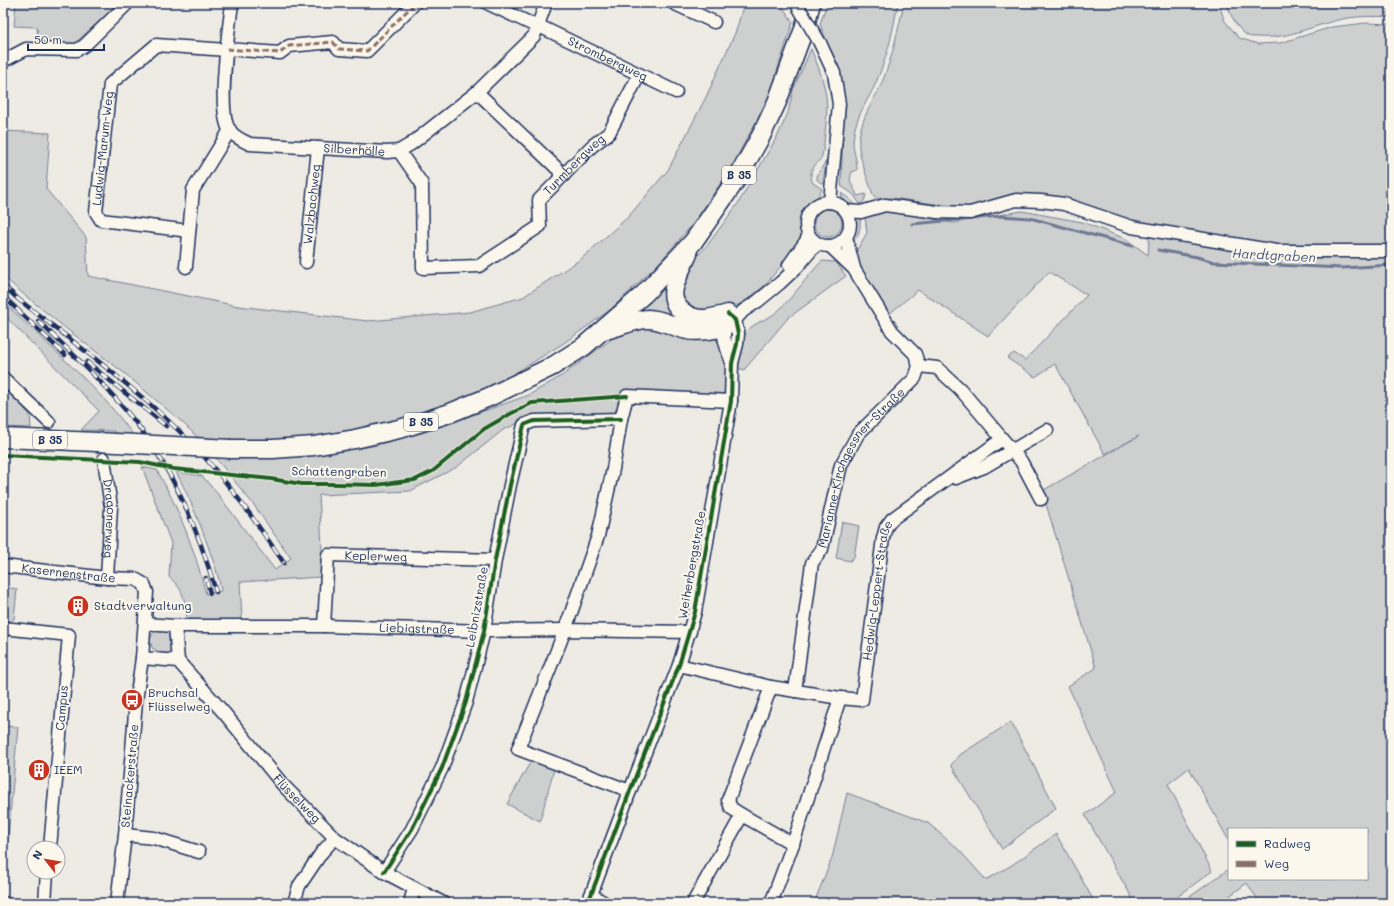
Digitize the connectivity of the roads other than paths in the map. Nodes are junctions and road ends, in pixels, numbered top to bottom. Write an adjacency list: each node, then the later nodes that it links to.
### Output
1 (128, 3): 12 (street)
2 (232, 3): 11 (street)
3 (415, 3): 11 (street)
4 (487, 3): 10 (street, Strombergweg)
5 (546, 3): 10 (street, Silberhölle)
6 (673, 3): 9 (street)
7 (796, 3): 20 (street, bridge)
8 (811, 3): 27 (main road, B 35)
9 (714, 22)
10 (538, 27): 13 (street, Strombergweg); 14 (street, Silberhölle)
11 (227, 50): 16 (street); 24 (street, Ludwig-Marum-Weg)
12 (3, 59)
13 (639, 75): 15 (street, Strombergweg); 19 (street, Turmbergweg)
14 (477, 92): 18 (street, Silberhölle); 19 (street)
15 (676, 92)
16 (230, 130): 17 (street, Silberhölle); 24 (street)
17 (318, 148): 18 (street, Silberhölle); 30 (street, Walzbachweg)
18 (399, 151): 19 (street, Turmbergweg)
19 (564, 175)
20 (830, 202): 21 (street); 25 (street)
21 (846, 211): 22 (street); 23 (street)
22 (861, 212): 23 (street); 29 (street)
23 (850, 224): 26 (street)
24 (189, 231): 31 (street)
25 (810, 235): 28 (street); 33 (street)
26 (846, 237): 28 (street); 32 (street)
27 (693, 242): 34 (main road, B 35); 35 (main road, B 35)
28 (825, 245): 32 (street); 33 (street)
29 (1391, 251)
30 (306, 262)
31 (186, 267)
32 (854, 269): 36 (street)
33 (776, 285): 34 (street)
34 (732, 318): 35 (main road); 38 (street, Weiherbergstraße)
35 (602, 331): 42 (main road, B 35, bridge)
36 (919, 366): 43 (street); 63 (street, Marianne-Kirchgessner-Straße)
37 (3, 378): 40 (street)
38 (731, 401): 39 (street); 58 (street, Weiherbergstraße)
39 (621, 420): 48 (street, Leibnizstraße); 56 (street)
40 (49, 422)
41 (1047, 430): 44 (street, Hedwig-Leppert-Straße)
42 (3, 438)
43 (1002, 439): 44 (street); 46 (street, Hedwig-Leppert-Straße)
44 (1012, 451): 46 (street, Hedwig-Leppert-Straße); 47 (street)
45 (104, 459): 50 (street, Dragonerweg)
46 (938, 485): 64 (street, Hedwig-Leppert-Straße)
47 (1041, 499)
48 (495, 560): 54 (street, Keplerweg); 57 (street, Leibnizstraße)
49 (3, 566): 50 (street, Kasernenstraße)
50 (107, 578): 51 (street, Kasernenstraße)
51 (135, 579): 52 (street, Steinackerstraße)
52 (145, 624): 53 (street, Liebigstraße); 59 (street, Steinackerstraße)
53 (175, 626): 54 (street, Liebigstraße); 60 (street)
54 (324, 626): 57 (street, Liebigstraße)
55 (3, 628): 69 (street, Campus)
56 (565, 630): 57 (street, Liebigstraße); 58 (street, Liebigstraße); 65 (street)
57 (484, 631): 72 (street, Leibnizstraße)
58 (690, 632): 61 (street, Weiherbergstraße)
59 (142, 658): 60 (street); 67 (street, Steinackerstraße)
60 (178, 661): 68 (street, Flüsselweg)
61 (679, 665): 62 (street, Hedwig-Leppert-Straße); 65 (street, Weiherbergstraße)
62 (772, 687): 63 (street, Hedwig-Leppert-Straße); 66 (street)
63 (795, 691): 64 (street, Hedwig-Leppert-Straße)
64 (840, 698): 70 (street)
65 (630, 791): 75 (street, Weiherbergstraße)
66 (742, 816): 70 (street); 82 (street)
67 (125, 835): 71 (street, Steinackerstraße); 77 (street, Steinackerstraße)
68 (335, 838): 72 (street, Flüsselweg); 78 (street)
69 (51, 840)
70 (793, 844): 83 (street)
71 (199, 852)
72 (384, 872): 74 (street, Flüsselweg)
73 (46, 880): 76 (street)
74 (414, 888): 79 (street); 80 (street, Flüsselweg)
75 (589, 899): 81 (street)
76 (45, 903)
77 (117, 903)
78 (294, 903)
79 (410, 903)
80 (443, 903)
81 (605, 903)
82 (693, 903)
83 (771, 903)

